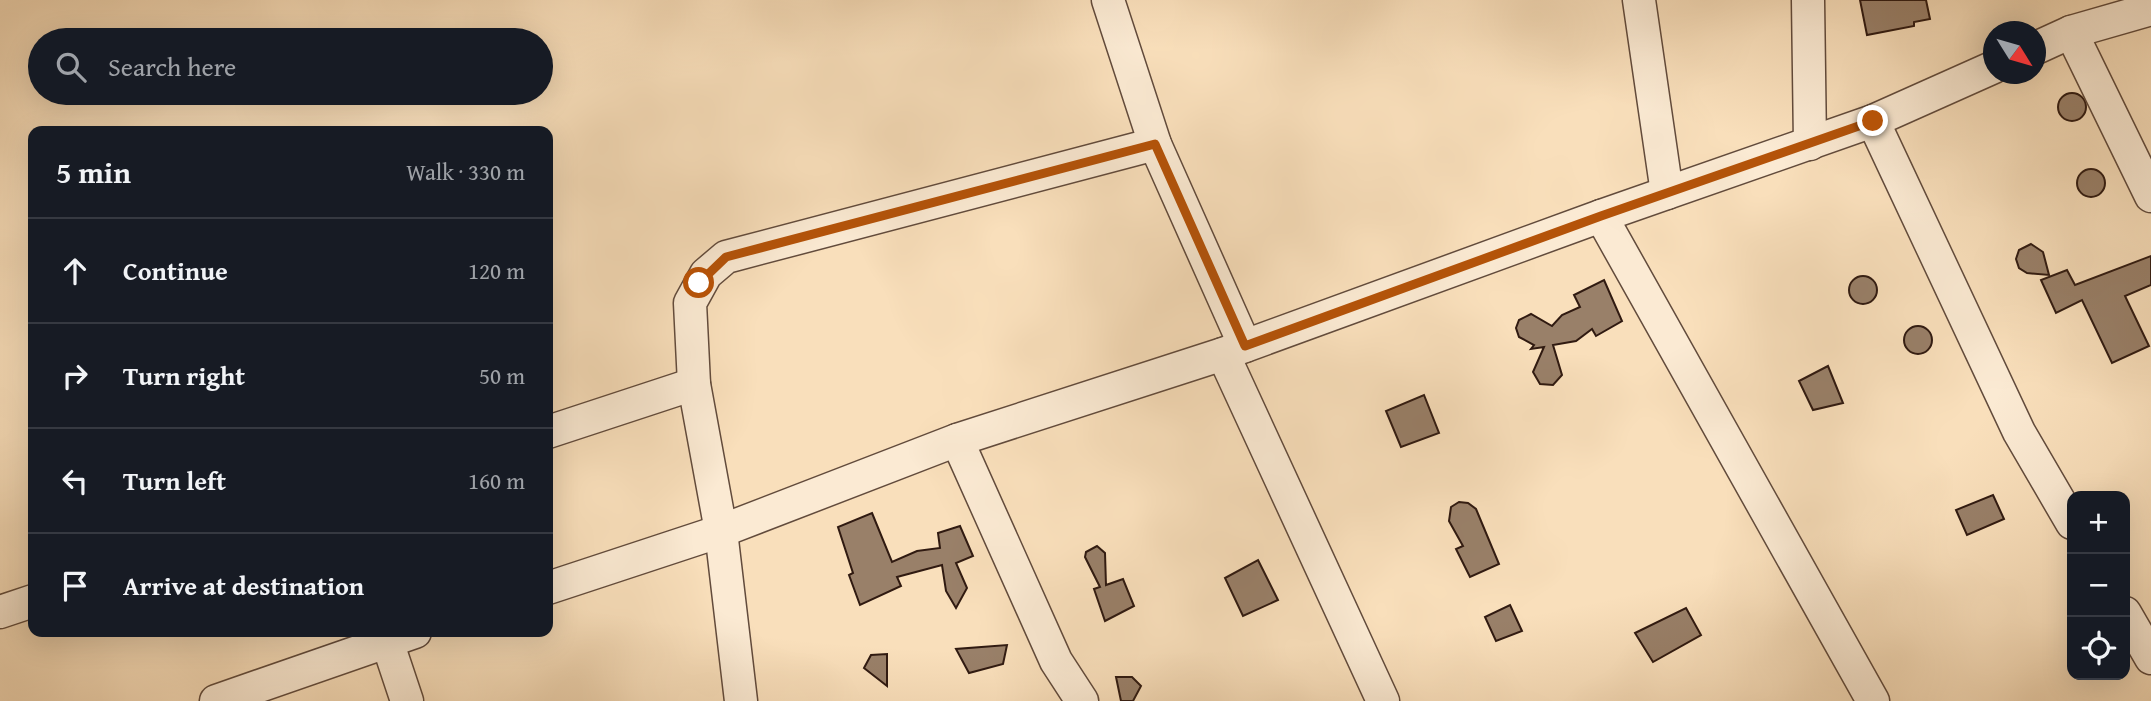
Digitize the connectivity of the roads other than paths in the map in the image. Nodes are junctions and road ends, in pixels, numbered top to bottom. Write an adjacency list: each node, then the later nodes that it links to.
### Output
1 (1108, 0): 9 (street)
2 (1639, 0): 11 (street)
3 (1808, 0): 10 (street)
4 (2151, 9): 5 (street)
5 (2071, 32): 6 (street); 12 (street)
6 (2046, 43)
7 (1983, 72): 8 (street)
8 (1873, 121): 10 (street); 18 (street)
9 (1155, 144): 14 (street); 15 (street)
10 (1810, 144): 11 (street)
11 (1667, 193): 13 (street)
12 (2151, 196)
13 (1601, 216): 14 (street); 33 (street)
14 (1234, 350): 17 (street); 32 (street)
15 (694, 384): 16 (street); 19 (street)
16 (553, 430)
17 (957, 440): 19 (street); 31 (street)
18 (2067, 514)
19 (721, 531): 20 (street); 30 (street)
20 (553, 586)
21 (28, 603): 22 (street)
22 (0, 612)
23 (2127, 617): 26 (street)
24 (399, 637): 27 (street)
25 (401, 637): 29 (street)
26 (2151, 658)
27 (262, 693): 28 (street)
28 (216, 701)
29 (407, 701)
30 (741, 701)
31 (1082, 701)
32 (1383, 701)
33 (1873, 701)

